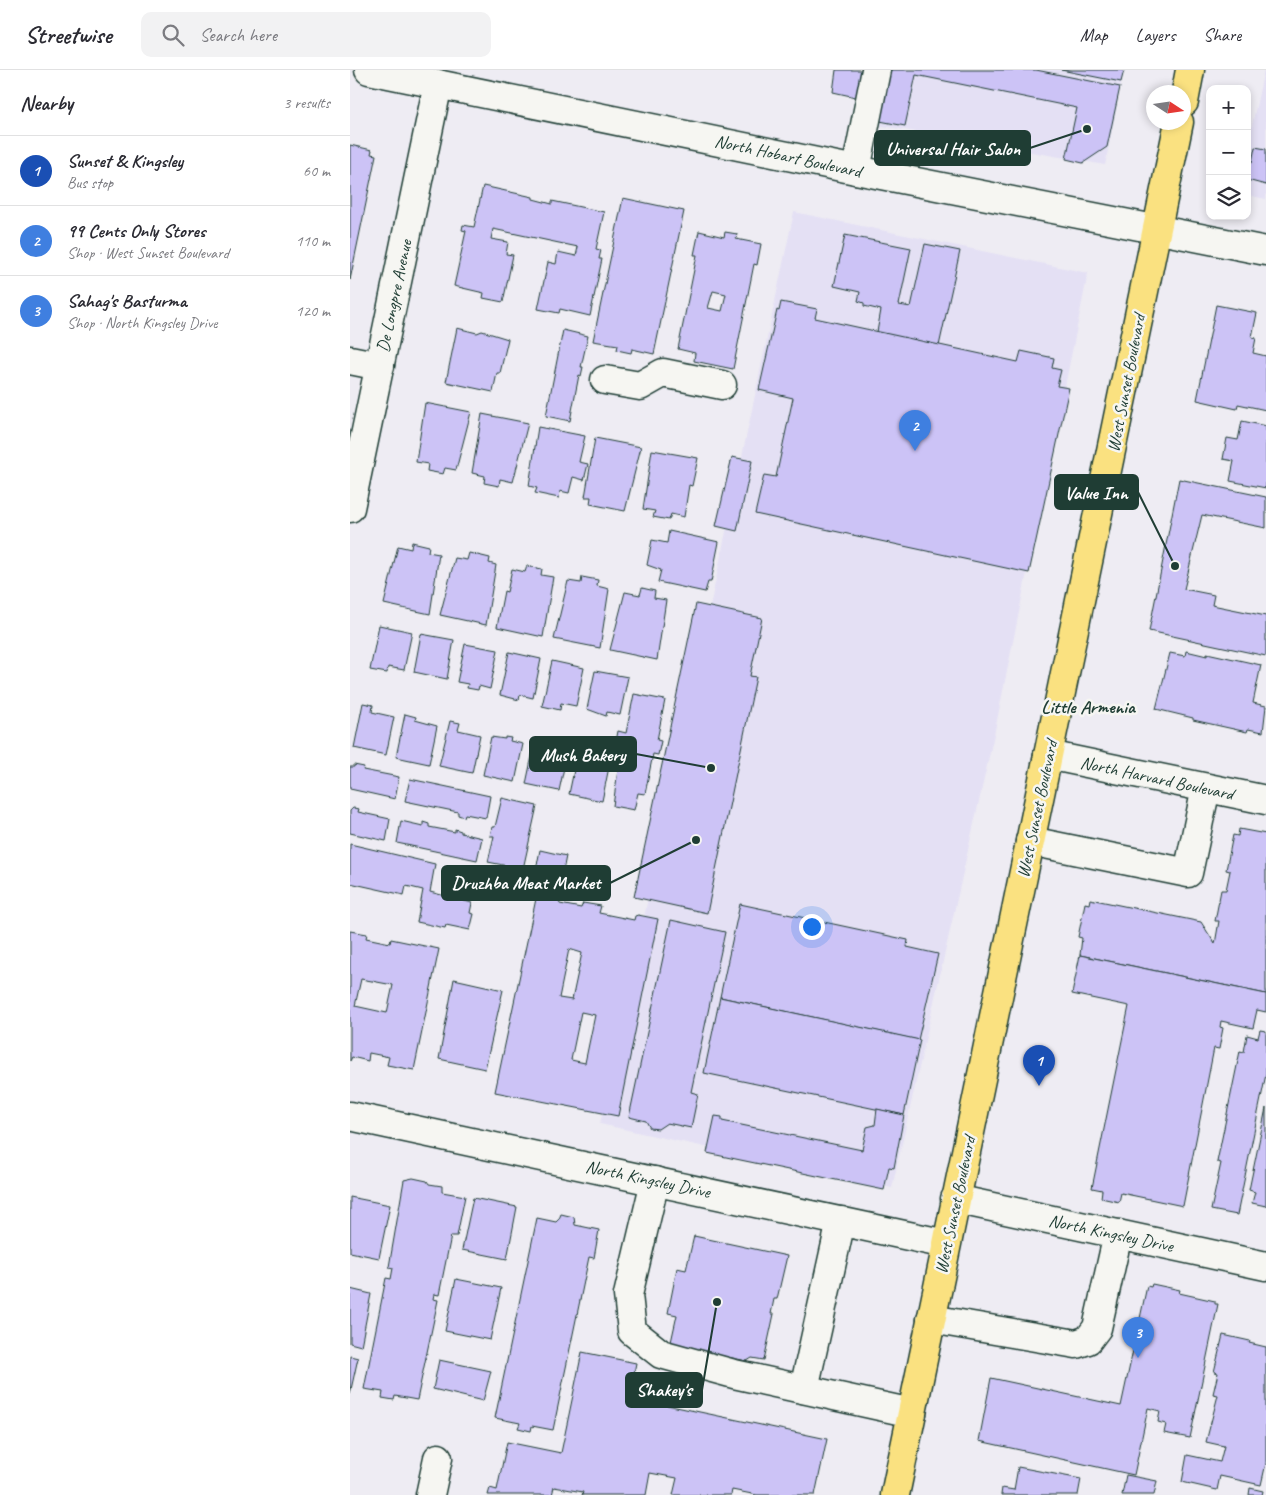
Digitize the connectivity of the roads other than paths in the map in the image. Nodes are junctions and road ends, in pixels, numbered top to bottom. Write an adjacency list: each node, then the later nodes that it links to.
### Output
1 (369, 70): 4 (street, North Hobart Boulevard)
2 (876, 70): 7 (street)
3 (1190, 70): 5 (main road)
4 (438, 84): 7 (street, North Hobart Boulevard); 11 (street, De Longpre Avenue)
5 (1187, 85)
6 (1177, 130): 8 (main road, West Sunset Boulevard)
7 (856, 170): 8 (street, North Hobart Boulevard)
8 (1157, 229): 9 (street, North Hobart Boulevard); 15 (main road, West Sunset Boulevard)
9 (1266, 251)
10 (350, 360): 11 (street)
11 (380, 366): 14 (street, De Longpre Avenue)
12 (605, 380): 13 (street)
13 (722, 385)
14 (350, 508)
15 (1048, 755): 16 (street, North Harvard Boulevard); 18 (main road, West Sunset Boulevard)
16 (1206, 788): 17 (street, North Harvard Boulevard); 18 (street)
17 (1266, 800)
18 (1030, 841): 21 (main road, West Sunset Boulevard)
19 (350, 1116): 20 (street, North Kingsley Drive)
20 (655, 1181): 22 (street, North Kingsley Drive); 27 (street)
21 (956, 1199): 23 (street, North Kingsley Drive); 24 (main road, West Sunset Boulevard)
22 (841, 1221): 24 (street, North Kingsley Drive); 27 (street)
23 (1118, 1234): 25 (street, North Kingsley Drive); 26 (street)
24 (946, 1244): 26 (main road, West Sunset Boulevard)
25 (1266, 1266)
26 (931, 1319): 28 (main road, West Sunset Boulevard)
27 (804, 1389): 28 (street)
28 (912, 1413): 31 (main road, West Sunset Boulevard)
29 (438, 1458): 30 (street)
30 (430, 1495)
31 (895, 1495)

